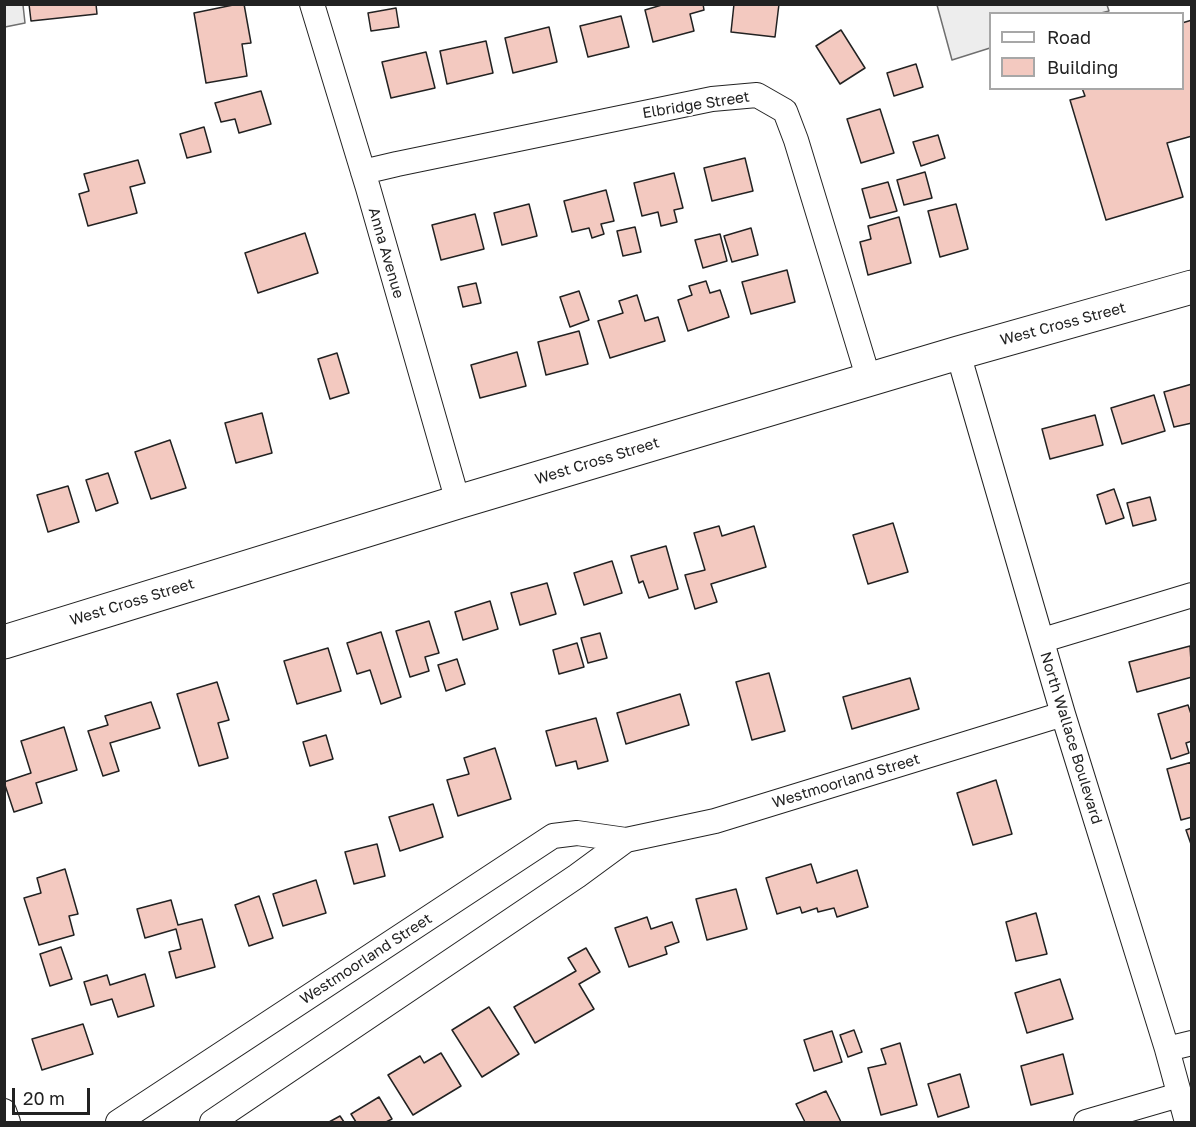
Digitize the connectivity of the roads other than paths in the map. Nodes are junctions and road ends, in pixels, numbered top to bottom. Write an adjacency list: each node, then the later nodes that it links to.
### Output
1 (312, 4): 2 (street, Anna Avenue)
2 (363, 172): 5 (street, Elbridge Street); 6 (street, Anna Avenue)
3 (1191, 287): 4 (main road, West Cross Street)
4 (958, 353): 5 (main road, West Cross Street); 8 (street, North Wallace Boulevard)
5 (869, 380): 6 (main road, West Cross Street)
6 (458, 502): 9 (main road, West Cross Street)
7 (1191, 595): 8 (street)
8 (1043, 640): 10 (street, North Wallace Boulevard)
9 (4, 642)
10 (1063, 714): 11 (street, Westmoorland Street); 13 (street, North Wallace Boulevard)
11 (626, 840): 17 (street, Westmoorland Street); 18 (street, Westmoorland Street)
12 (1191, 1043): 13 (street)
13 (1167, 1050): 14 (street, North Wallace Boulevard)
14 (1179, 1095): 19 (street); 20 (street, North Wallace Boulevard)
15 (4, 1111): 16 (street)
16 (8, 1122)
17 (118, 1122)
18 (212, 1122)
19 (1086, 1122)
20 (1187, 1122)

